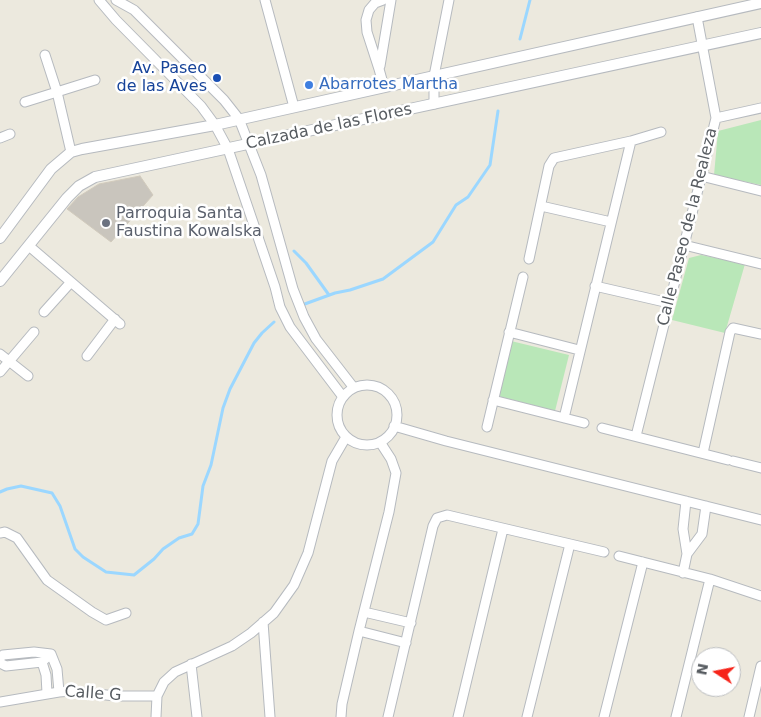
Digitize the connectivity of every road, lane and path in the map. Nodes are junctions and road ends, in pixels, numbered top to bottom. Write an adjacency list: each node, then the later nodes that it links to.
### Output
1 (99, 0): 24 (street)
2 (116, 0): 23 (street)
3 (265, 0): 20 (street)
4 (383, 0): 13 (street)
5 (391, 0): 13 (street)
6 (449, 0): 14 (street)
7 (761, 4): 8 (street, Calzada de las Flores)
8 (732, 5): 9 (street, Calzada de las Flores)
9 (697, 17): 11 (street, Calle Paseo de la Realeza); 14 (street, Calzada de las Flores)
10 (761, 33): 11 (street, Calzada de las Flores)
11 (704, 46): 19 (street, Calzada de las Flores); 22 (street, Calle Paseo de la Realeza)
12 (45, 54): 17 (street)
13 (379, 69): 16 (street)
14 (434, 76): 16 (street, Calzada de las Flores); 19 (street)
15 (95, 80): 17 (street)
16 (384, 87): 20 (street, Calzada de las Flores)
17 (57, 92): 18 (street); 31 (street)
18 (25, 102)
19 (434, 104): 29 (street, Calzada de las Flores)
20 (294, 107): 23 (street, Calzada de las Flores)
21 (761, 108): 22 (street)
22 (716, 118): 32 (street, Calle Paseo de la Realeza)
23 (239, 119): 24 (street, Calzada de las Flores); 29 (street)
24 (215, 125): 30 (street); 31 (street, Calzada de las Flores)
25 (661, 132): 28 (street)
26 (10, 134): 27 (street)
27 (0, 138)
28 (631, 141): 34 (street); 35 (street)
29 (250, 144): 30 (street, Calzada de las Flores); 44 (street)
30 (228, 149): 38 (street, Calzada de las Flores); 46 (street)
31 (71, 152): 36 (street, Calzada de las Flores)
32 (701, 176): 33 (street); 37 (street, Calle Paseo de la Realeza)
33 (761, 191)
34 (540, 206): 35 (street); 39 (street)
35 (611, 222): 45 (street)
36 (0, 237)
37 (684, 245): 40 (street); 47 (street, Calle Paseo de la Realeza)
38 (29, 246): 42 (street, Calzada de las Flores); 43 (street)
39 (529, 259)
40 (761, 264)
41 (523, 277): 50 (street)
42 (0, 281)
43 (71, 282): 48 (street); 54 (street)
44 (292, 283): 46 (street); 58 (street)
45 (596, 286): 47 (street); 52 (street)
46 (275, 287): 59 (street)
47 (669, 304): 66 (street, Calle Paseo de la Realeza)
48 (44, 312)
49 (34, 332): 55 (street)
50 (509, 332): 52 (street); 60 (street)
51 (761, 334): 69 (street)
52 (580, 350): 61 (street)
53 (0, 354): 55 (street)
54 (87, 356)
55 (9, 361): 56 (street); 57 (street)
56 (0, 372)
57 (28, 376)
58 (354, 388): 59 (street); 63 (street)
59 (343, 398): 67 (street)
60 (493, 400): 61 (street); 64 (street)
61 (564, 418): 62 (street)
62 (584, 423)
63 (394, 426): 68 (street); 71 (street)
64 (487, 426)
65 (602, 428): 66 (street)
66 (636, 436): 69 (street)
67 (346, 437): 68 (street); 86 (street)
68 (380, 442): 85 (street)
69 (703, 453): 70 (street)
70 (761, 468)
71 (686, 501): 72 (street); 78 (street)
72 (706, 506): 73 (street); 78 (street)
73 (761, 520)
74 (503, 529): 76 (street); 87 (street); 105 (street)
75 (0, 533): 84 (street)
76 (570, 544): 77 (street); 106 (street)
77 (604, 552)
78 (687, 554): 81 (street)
79 (619, 556): 80 (street)
80 (643, 562): 81 (street); 107 (street)
81 (683, 573): 82 (street)
82 (710, 580): 83 (street); 108 (street)
83 (761, 596)
84 (126, 612)
85 (364, 612): 87 (street); 88 (street)
86 (263, 622): 94 (street); 102 (street)
87 (411, 623): 89 (street)
88 (359, 631): 89 (street); 103 (street)
89 (406, 643): 104 (street)
90 (51, 654): 91 (street); 92 (street); 96 (street)
91 (0, 658)
92 (42, 662): 93 (street); 97 (street)
93 (0, 663)
94 (191, 664): 98 (street); 101 (street)
95 (761, 666): 109 (street)
96 (59, 692): 97 (street, Calle G); 98 (street, Calle G)
97 (47, 693): 99 (street, Calle G)
98 (157, 696): 100 (street)
99 (0, 702)
100 (156, 717)
101 (197, 717)
102 (270, 717)
103 (341, 717)
104 (388, 717)
105 (458, 717)
106 (527, 717)
107 (604, 717)
108 (676, 717)
109 (749, 717)

